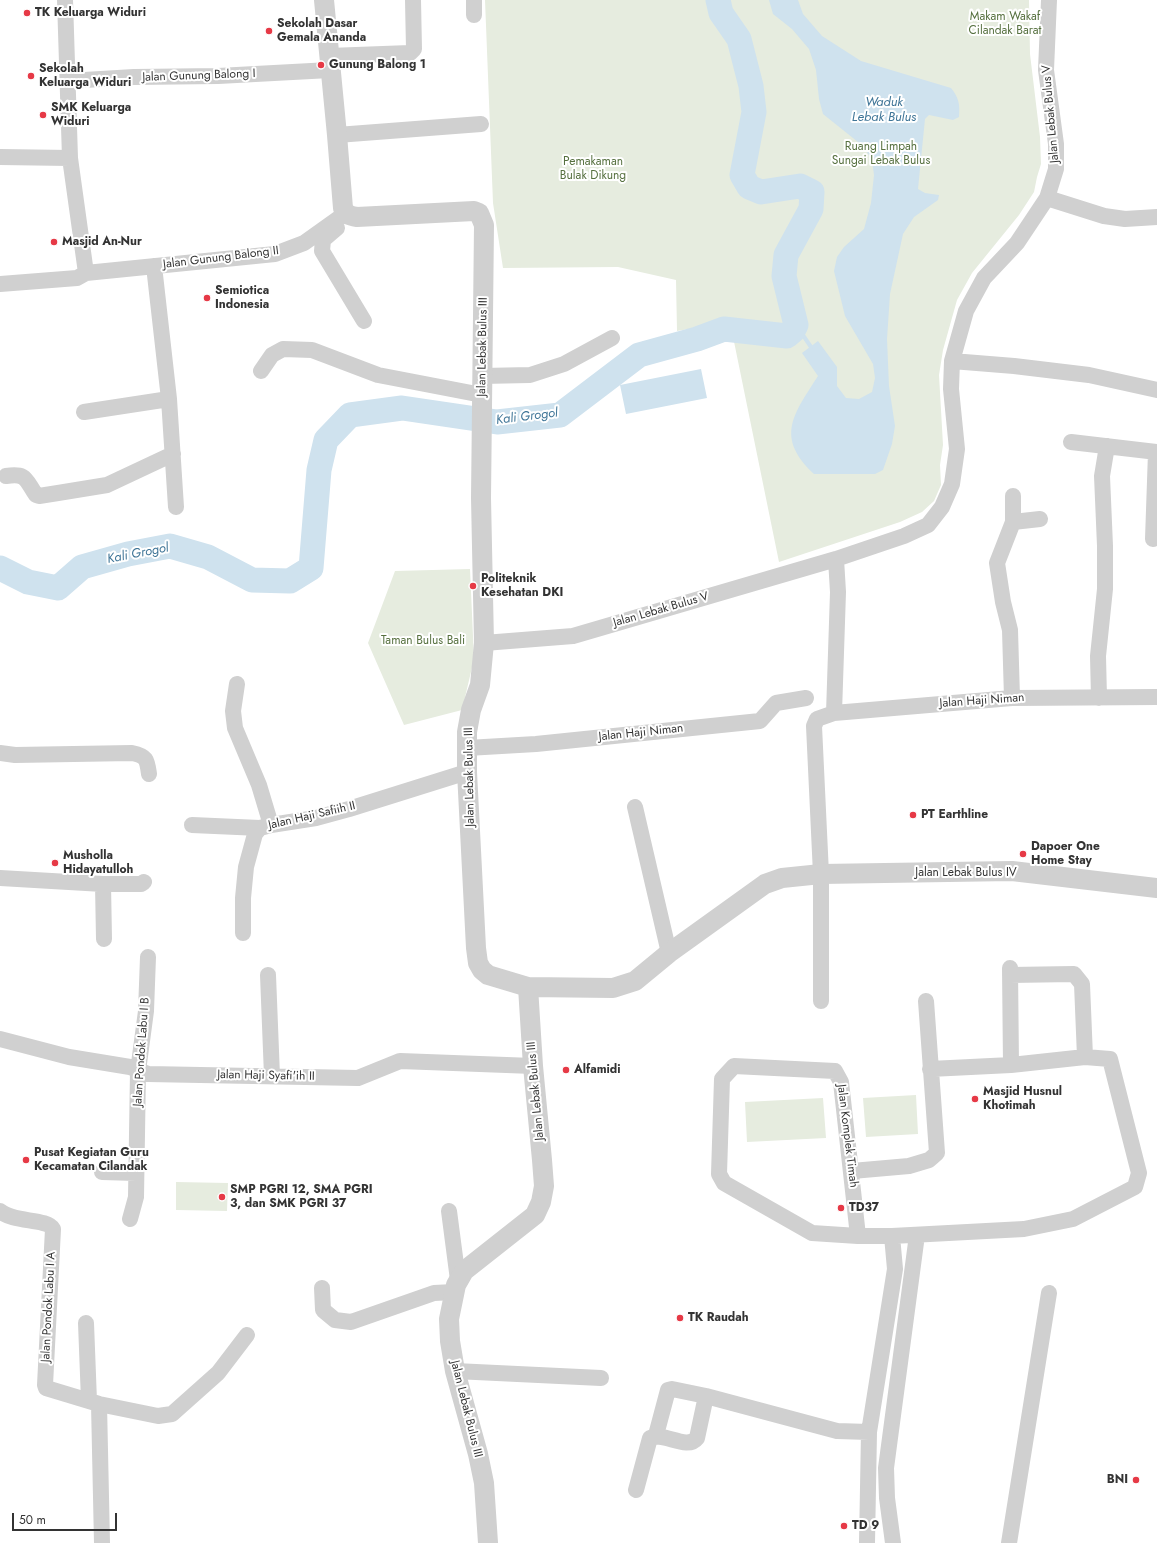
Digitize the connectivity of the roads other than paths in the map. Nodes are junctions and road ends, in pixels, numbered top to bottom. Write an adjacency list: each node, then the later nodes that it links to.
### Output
1 (65, 0): 6 (street)
2 (324, 0): 5 (street)
3 (413, 0): 5 (street, Jalan Gunung Balong I)
4 (1049, 0): 11 (street, Jalan Lebak Bulus V)
5 (330, 63): 6 (street, Jalan Gunung Balong I); 8 (street)
6 (68, 81): 10 (street)
7 (481, 124): 8 (street)
8 (337, 135): 12 (street)
9 (0, 157): 10 (street)
10 (70, 158): 15 (street)
11 (1047, 198): 13 (street); 19 (street, Jalan Lebak Bulus V)
12 (348, 214): 14 (street, Jalan Gunung Balong II); 17 (street); 22 (street, Jalan Lebak Bulus III)
13 (1157, 217)
14 (154, 266): 15 (street, Jalan Gunung Balong II); 23 (street)
15 (86, 273): 16 (street, Jalan Gunung Balong II)
16 (0, 284)
17 (364, 321)
18 (612, 338): 22 (street)
19 (952, 361): 21 (street); 35 (street, Jalan Lebak Bulus V)
20 (261, 371): 22 (street)
21 (1157, 390)
22 (482, 392): 36 (street, Jalan Lebak Bulus III)
23 (169, 399): 24 (street); 28 (street)
24 (84, 412)
25 (1071, 442): 26 (street)
26 (1107, 446): 27 (street); 41 (street)
27 (1157, 452): 34 (street)
28 (173, 454): 29 (street); 31 (street)
29 (6, 476)
30 (1013, 496): 33 (street)
31 (176, 507)
32 (1040, 519): 33 (street)
33 (1013, 522): 40 (street)
34 (1152, 539)
35 (836, 559): 36 (street, Jalan Lebak Bulus V); 42 (street)
36 (484, 642): 43 (street, Jalan Lebak Bulus III)
37 (237, 684): 49 (street)
38 (1157, 697): 41 (street, Jalan Haji Niman)
39 (806, 698): 43 (street, Jalan Haji Niman)
40 (1012, 698): 41 (street, Jalan Haji Niman); 42 (street, Jalan Haji Niman)
41 (1099, 698)
42 (834, 713): 50 (street, Jalan Haji Niman)
43 (467, 748): 45 (street, Jalan Lebak Bulus III)
44 (0, 753): 46 (street)
45 (468, 772): 49 (street, Jalan Haji Safiih II); 60 (street, Jalan Lebak Bulus III)
46 (149, 774)
47 (635, 807): 57 (street)
48 (192, 825): 49 (street)
49 (265, 827): 55 (street, Jalan Haji Safiih II)
50 (821, 874): 54 (street, Jalan Lebak Bulus IV); 57 (street, Jalan Lebak Bulus IV); 61 (street)
51 (0, 878): 53 (street)
52 (144, 882): 53 (street)
53 (103, 884): 56 (street)
54 (1157, 888)
55 (243, 933)
56 (104, 939)
57 (670, 954): 60 (street, Jalan Lebak Bulus IV)
58 (148, 957): 68 (street, Jalan Pondok Labu I B)
59 (268, 975): 69 (street)
60 (528, 987): 66 (street, Jalan Lebak Bulus III)
61 (821, 1001)
62 (926, 1001): 67 (street)
63 (0, 1039): 68 (street, Jalan Haji Syafi'ih II)
64 (1085, 1057): 65 (street, Jalan Komplek Timah); 65 (street); 76 (street, Jalan Komplek Timah)
65 (1011, 1065): 67 (street, Jalan Komplek Timah)
66 (533, 1066): 69 (street, Jalan Haji Syafi'ih II); 81 (street, Jalan Lebak Bulus III)
67 (930, 1069): 70 (street)
68 (138, 1071): 69 (street, Jalan Haji Syafi'ih II); 72 (street, Jalan Pondok Labu I B)
69 (272, 1076)
70 (852, 1171): 77 (street, Jalan Komplek Timah); 77 (street, Jalan Komplek Timah)
71 (102, 1172): 72 (street)
72 (136, 1173): 75 (street, Jalan Pondok Labu I B)
73 (0, 1211): 89 (street, Jalan Pondok Labu I A)
74 (449, 1211): 81 (street)
75 (130, 1219)
76 (916, 1235): 78 (street, Jalan Komplek Timah); 80 (street)
77 (858, 1236): 78 (street, Jalan Komplek Timah)
78 (892, 1236): 79 (street)
79 (894, 1269): 80 (street); 90 (street)
80 (912, 1270): 96 (street)
81 (456, 1286): 82 (street); 86 (street, Jalan Lebak Bulus III)
82 (322, 1288)
83 (1049, 1293): 97 (street)
84 (86, 1323): 89 (street)
85 (247, 1335): 89 (street, Jalan Pondok Labu I A)
86 (455, 1371): 87 (street); 94 (street, Jalan Lebak Bulus III)
87 (601, 1378)
88 (706, 1396): 90 (street); 91 (street); 91 (street)
89 (94, 1403): 93 (street)
90 (869, 1432): 95 (street)
91 (656, 1435): 92 (street)
92 (636, 1490)
93 (102, 1543)
94 (488, 1543)
95 (867, 1543)
96 (893, 1543)
97 (1009, 1543)

